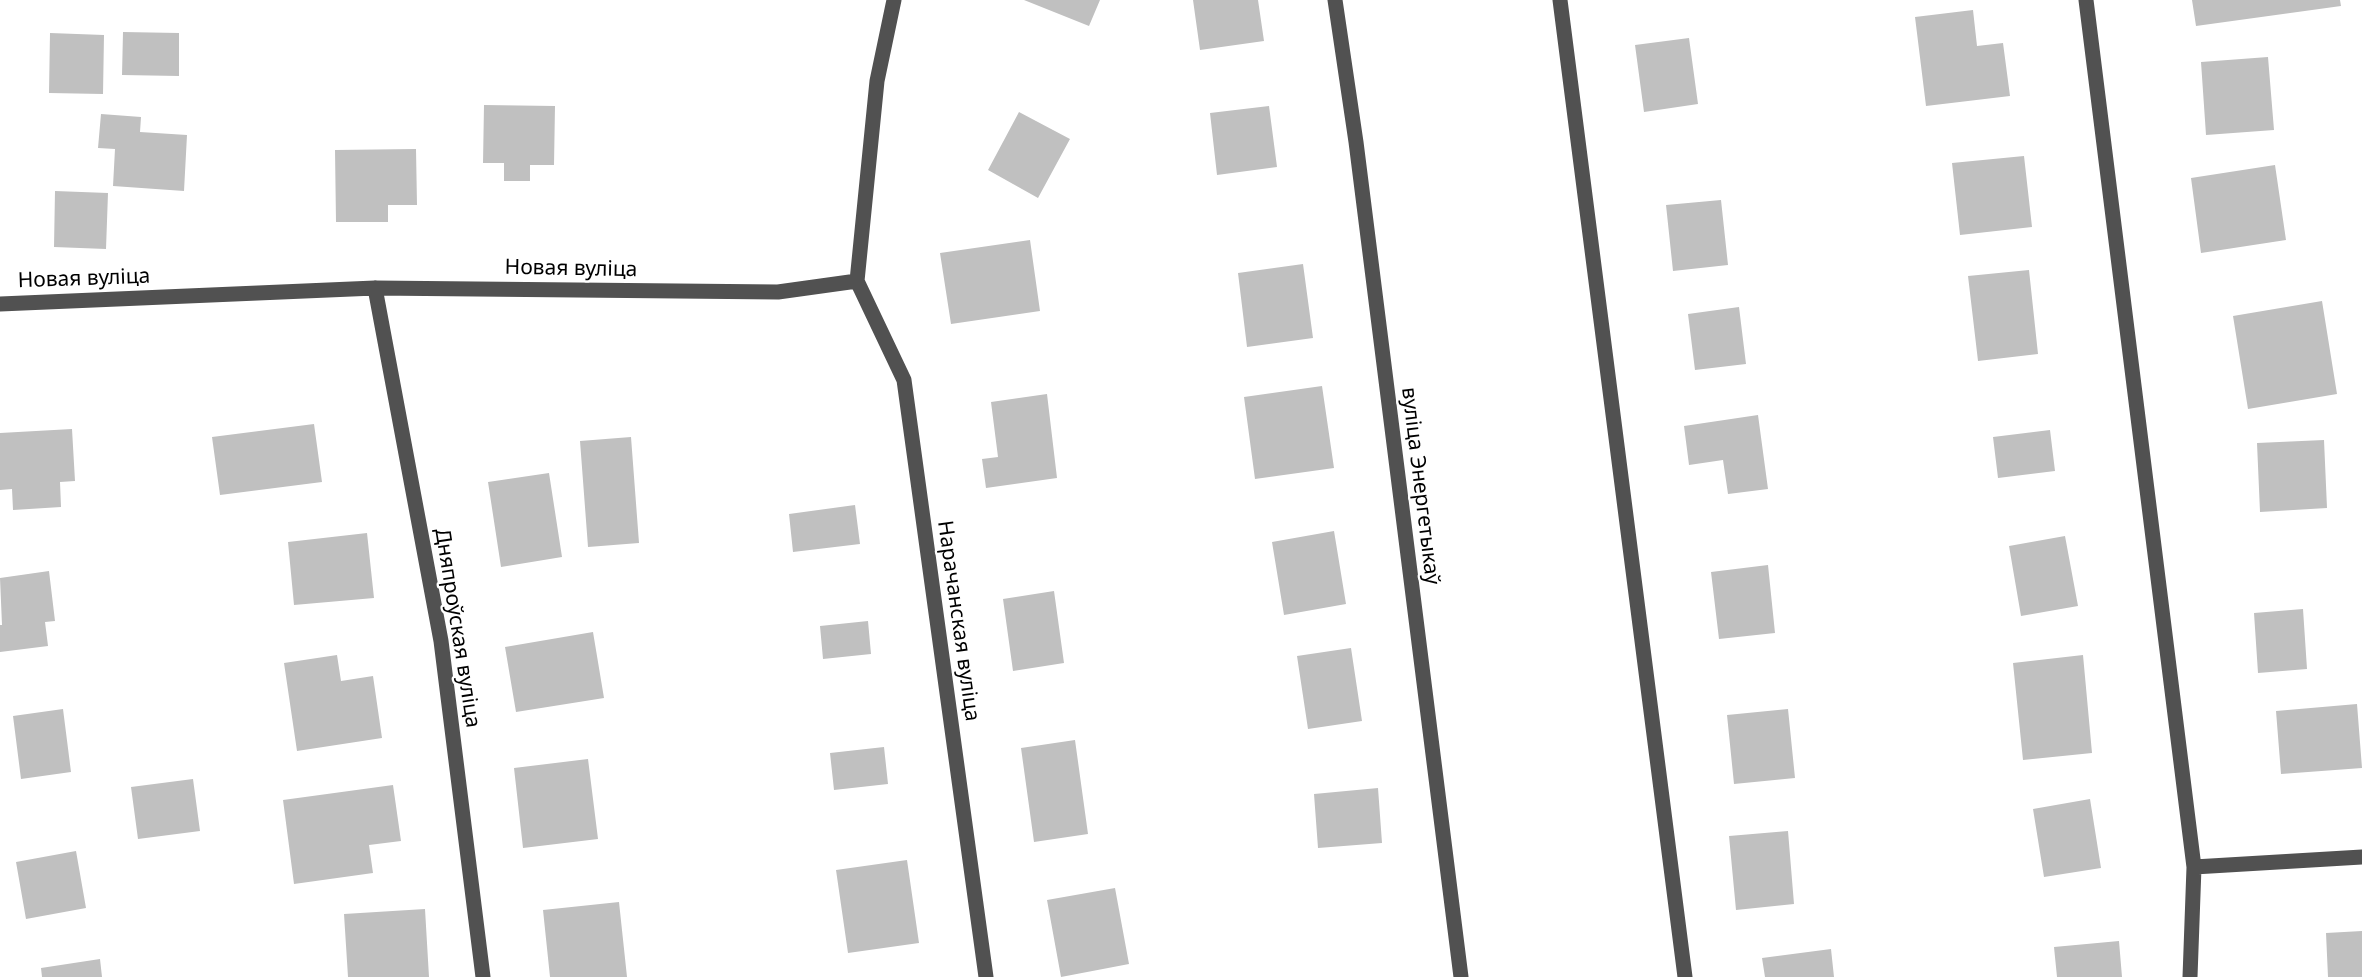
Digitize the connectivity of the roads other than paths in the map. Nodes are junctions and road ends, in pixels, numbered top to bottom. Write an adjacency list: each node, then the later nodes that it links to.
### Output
1 (894, 0): 5 (street)
2 (1335, 0): 12 (street, вуліца Энергетыкаў)
3 (1560, 0): 13 (street)
4 (2086, 0): 9 (street)
5 (857, 281): 6 (street, Новая вуліца); 11 (street, Нарачанская вуліца)
6 (375, 288): 7 (street, Новая вуліца); 10 (street, Дняпроўская вуліца)
7 (0, 304)
8 (2362, 857): 9 (street)
9 (2194, 867): 14 (street)
10 (483, 977)
11 (986, 977)
12 (1461, 977)
13 (1685, 977)
14 (2190, 977)

